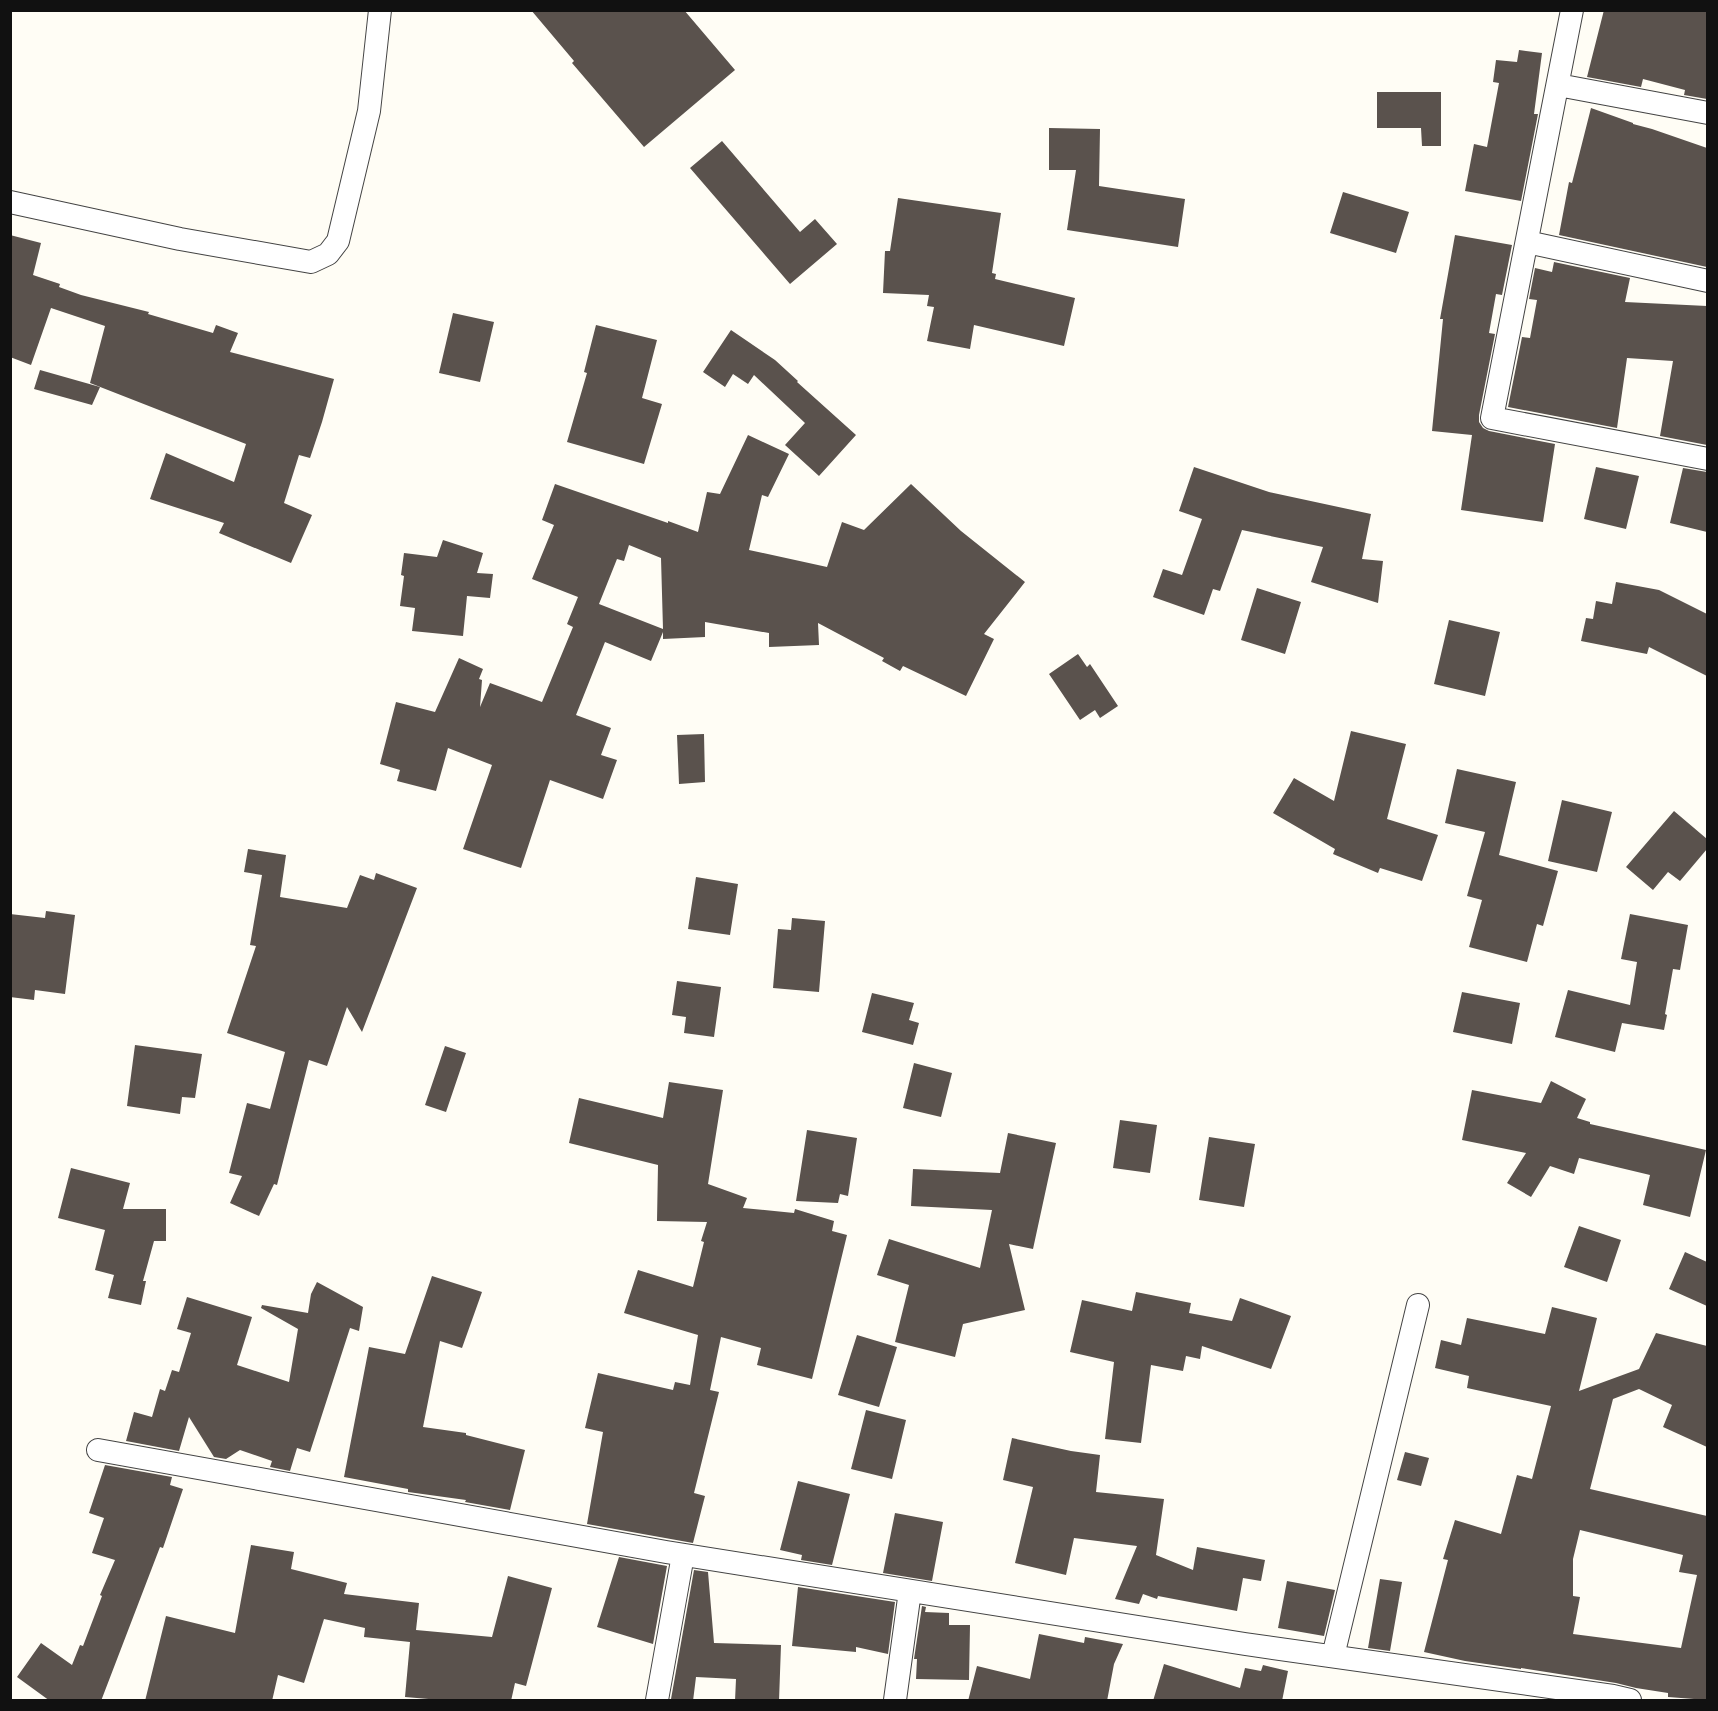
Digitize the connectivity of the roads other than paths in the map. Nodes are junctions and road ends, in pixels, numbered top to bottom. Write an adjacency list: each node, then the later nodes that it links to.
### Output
1 (380, 10): 5 (street)
2 (1572, 10): 3 (street)
3 (1558, 85): 4 (street); 6 (street)
4 (1707, 113)
5 (10, 202)
6 (1527, 242): 7 (street); 8 (street)
7 (1707, 281)
8 (1707, 459)
9 (1418, 1305): 13 (street)
10 (98, 1450): 11 (street)
11 (683, 1555): 12 (street); 14 (street)
12 (910, 1590): 13 (street); 15 (street)
13 (1333, 1656): 16 (street)
14 (657, 1701)
15 (895, 1701)
16 (1630, 1701)

